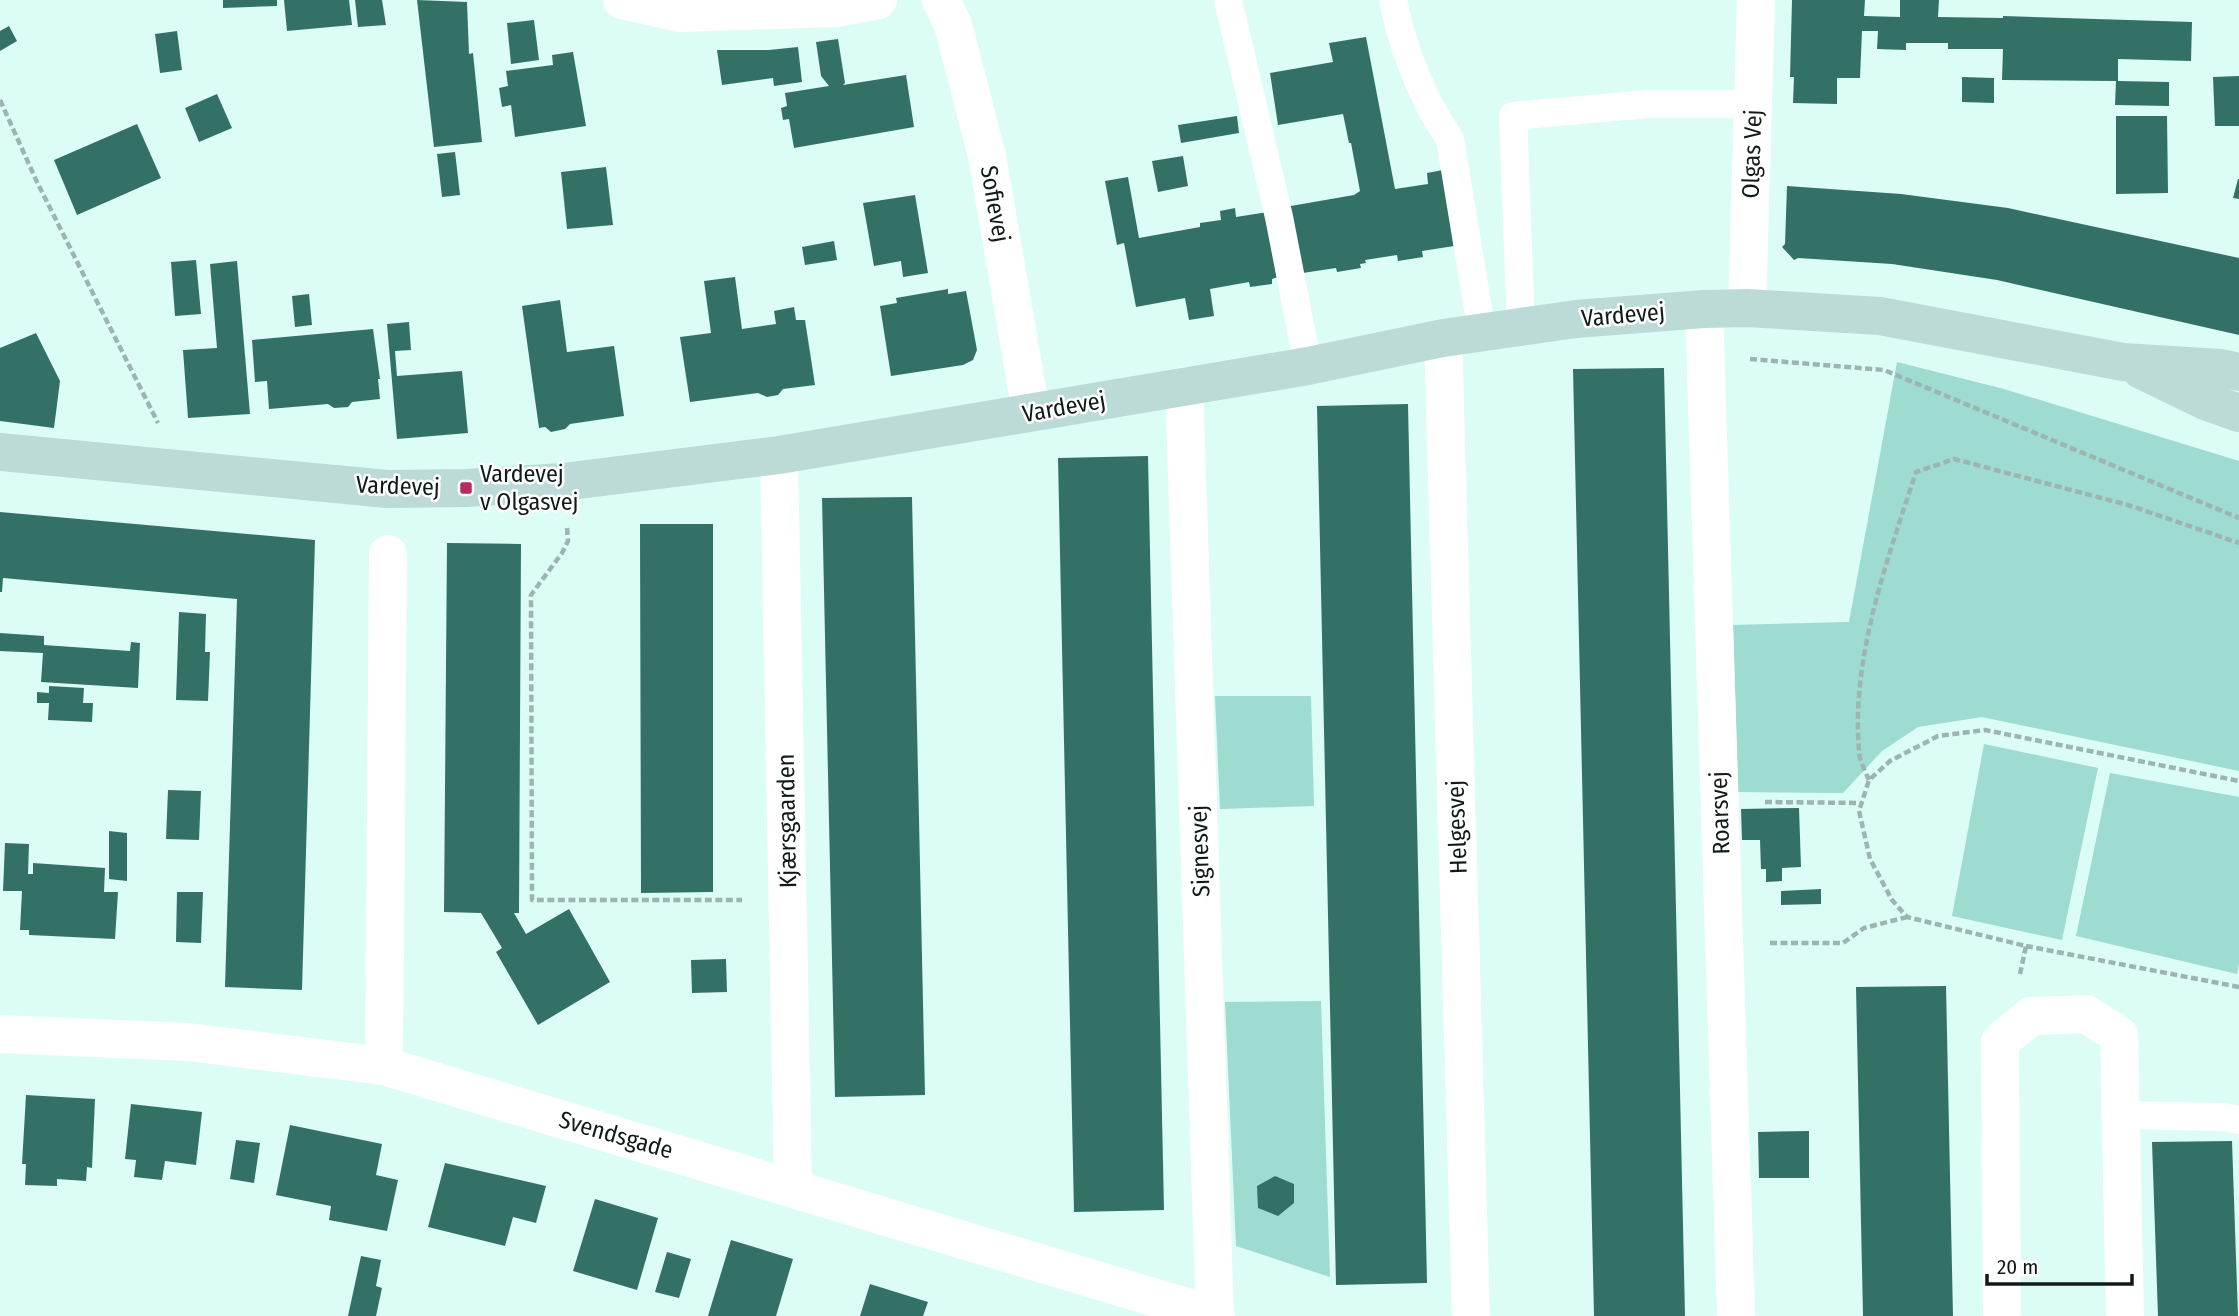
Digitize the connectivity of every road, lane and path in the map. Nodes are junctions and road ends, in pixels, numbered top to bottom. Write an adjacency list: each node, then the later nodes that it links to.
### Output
1 (622, 0): 7 (street)
2 (878, 0): 7 (street)
3 (941, 0): 19 (street, Sofievej)
4 (1228, 0): 16 (lane)
5 (1393, 0): 13 (lane)
6 (1756, 0): 9 (street, Olgas Vej)
7 (835, 4)
8 (0, 100): 23 (path)
9 (1754, 104): 10 (street, Olgas Vej); 12 (lane)
10 (1747, 308): 11 (street, Vardevej); 15 (street, Vardevej)
11 (1704, 309): 12 (street, Vardevej); 25 (path); 30 (street, Roarsvej)
12 (1521, 327): 13 (street, Vardevej)
13 (1482, 333): 14 (street, Vardevej)
14 (1443, 338): 16 (street, Vardevej); 44 (street, Helgesvej)
15 (2123, 362): 17 (street, Vardevej); 20 (street, Vardevej)
16 (1308, 366): 18 (street, Vardevej)
17 (2239, 372)
18 (1184, 386): 19 (street, Vardevej); 43 (street, Signesvej)
19 (1031, 412): 22 (street, Vardevej)
20 (2239, 412)
21 (0, 452): 23 (street, Vardevej)
22 (779, 455): 24 (street, Vardevej); 32 (street, Kjærsgaarden)
23 (183, 471): 24 (street, Vardevej)
24 (563, 482): 32 (path)
25 (2239, 519)
26 (2239, 543): 28 (path)
27 (388, 554): 39 (street)
28 (1869, 780): 29 (path); 31 (path)
29 (2239, 781)
30 (1720, 802): 31 (path); 45 (street, Roarsvej)
31 (1862, 803): 33 (path)
32 (789, 900): 42 (street, Kjærsgaarden)
33 (1907, 918): 34 (path); 35 (path)
34 (1800, 943)
35 (2026, 946): 36 (path); 37 (path)
36 (2239, 987)
37 (2031, 1016): 40 (street); 46 (street)
38 (0, 1034): 39 (street, Svendsgade)
39 (384, 1066): 42 (street, Svendsgade)
40 (2120, 1115): 41 (lane); 47 (street)
41 (2239, 1120)
42 (793, 1187): 43 (street, Svendsgade)
43 (1216, 1316)
44 (1471, 1316)
45 (1736, 1316)
46 (2002, 1316)
47 (2125, 1316)

